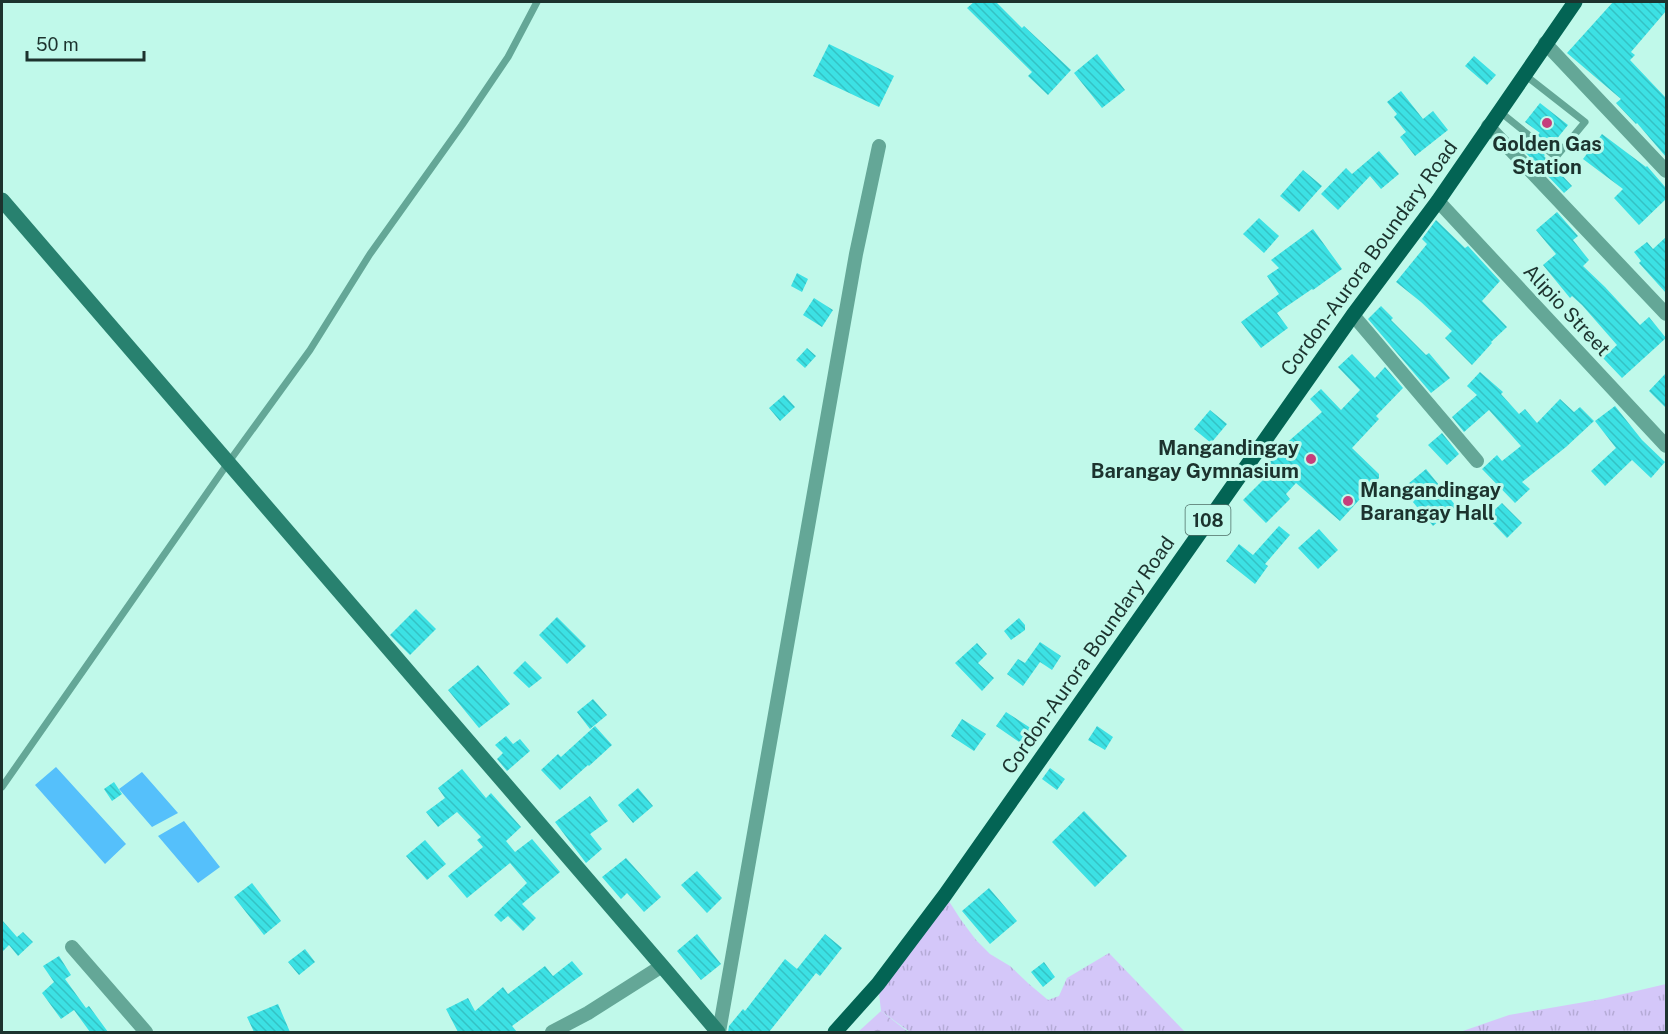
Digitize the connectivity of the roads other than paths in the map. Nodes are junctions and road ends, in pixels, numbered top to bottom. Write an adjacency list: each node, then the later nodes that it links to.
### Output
1 (537, 2): 15 (lane)
2 (1575, 2): 3 (main road, Cordon-Aurora Boundary Road / 108)
3 (1545, 43): 4 (main road, Cordon-Aurora Boundary Road / 108); 8 (street)
4 (1524, 74): 5 (main road, Cordon-Aurora Boundary Road / 108); 5 (lane)
5 (1498, 111): 6 (main road, Cordon-Aurora Boundary Road / 108)
6 (1488, 126): 10 (main road, Cordon-Aurora Boundary Road / 108); 11 (street)
7 (879, 146): 21 (street)
8 (1666, 171)
9 (2, 200): 15 (street)
10 (1438, 201): 12 (main road, Cordon-Aurora Boundary Road / 108); 13 (street, Alipio Street)
11 (1666, 314)
12 (1353, 315): 14 (street); 22 (main road, Cordon-Aurora Boundary Road / 108)
13 (1666, 446)
14 (1477, 461)
15 (228, 463): 16 (lane); 18 (street)
16 (2, 788)
17 (72, 947): 19 (street)
18 (662, 966): 20 (street); 21 (street)
19 (146, 1032)
20 (552, 1032)
21 (718, 1032)
22 (835, 1032)

